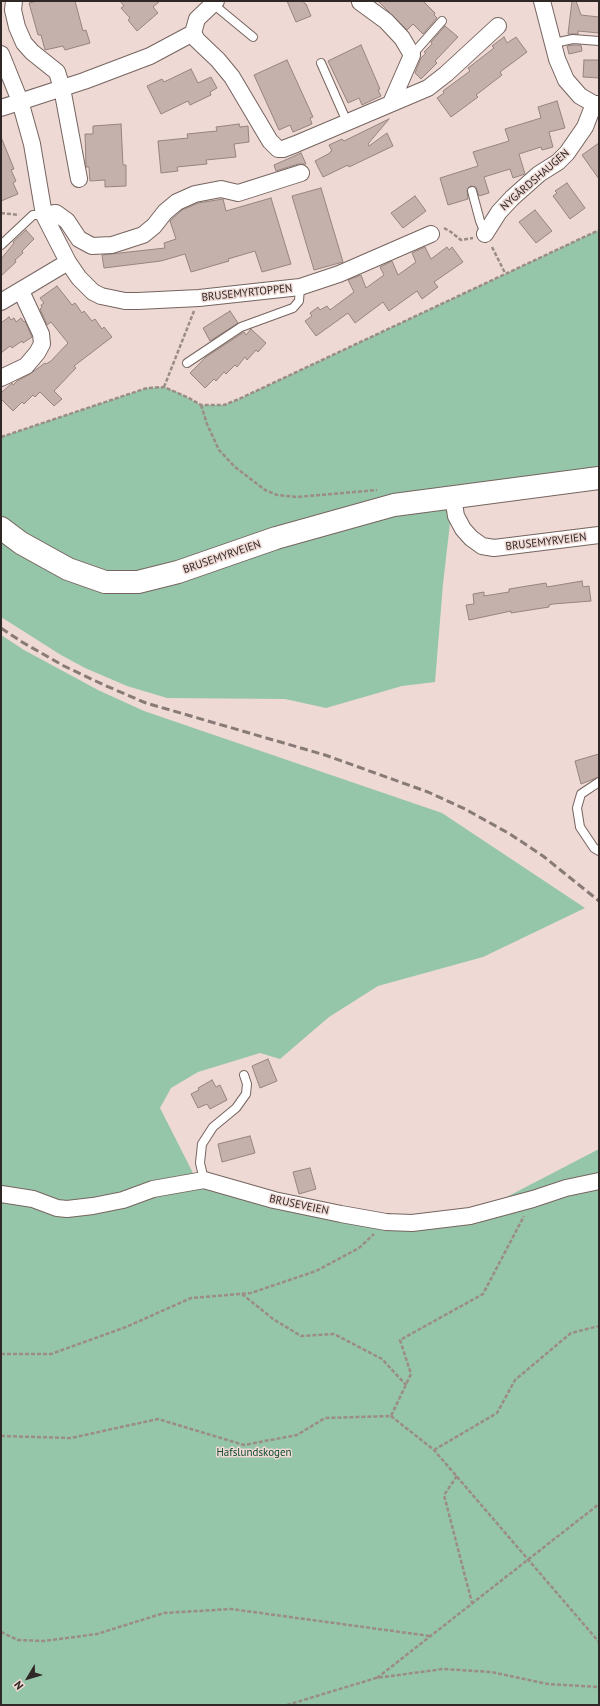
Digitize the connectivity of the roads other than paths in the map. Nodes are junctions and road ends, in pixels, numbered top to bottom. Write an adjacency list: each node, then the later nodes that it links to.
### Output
1 (14, 1): 14 (street)
2 (542, 1): 10 (street, NYGÅRDSHAUGEN)
3 (214, 2): 7 (street); 8 (lane)
4 (360, 2): 12 (street)
5 (442, 22): 12 (lane)
6 (498, 26): 16 (street)
7 (193, 33): 14 (street); 19 (street)
8 (253, 37)
9 (599, 40): 10 (lane)
10 (554, 43): 17 (street, NYGÅRDSHAUGEN)
11 (1, 54): 15 (street, BRUSEMYRTOPPEN)
12 (412, 55): 16 (street)
13 (321, 63): 19 (lane)
14 (62, 88): 15 (street); 21 (street)
15 (20, 102): 18 (street); 23 (street, BRUSEMYRTOPPEN)
16 (391, 103): 19 (street)
17 (597, 104): 25 (street, NYGÅRDSHAUGEN)
18 (1, 108)
19 (346, 122)
20 (301, 173): 23 (street)
21 (78, 179)
22 (472, 191): 25 (lane)
23 (44, 215): 26 (lane); 27 (street, BRUSEMYRTOPPEN)
24 (431, 234): 28 (street, BRUSEMYRTOPPEN)
25 (486, 234)
26 (1, 246)
27 (68, 262): 28 (street, BRUSEMYRTOPPEN); 29 (street)
28 (300, 287): 31 (lane)
29 (21, 291): 30 (street); 32 (street)
30 (1, 302)
31 (187, 363)
32 (1, 378)
33 (599, 478): 34 (street, BRUSEMYRVEIEN)
34 (453, 496): 35 (street, BRUSEMYRVEIEN); 36 (street, BRUSEMYRVEIEN)
35 (1, 528)
36 (599, 535)
37 (599, 782): 38 (lane)
38 (599, 851)
39 (244, 1075): 40 (lane)
40 (204, 1180): 41 (street, BRUSEVEIEN); 42 (street, BRUSEVEIEN)
41 (599, 1181)
42 (1, 1194)

